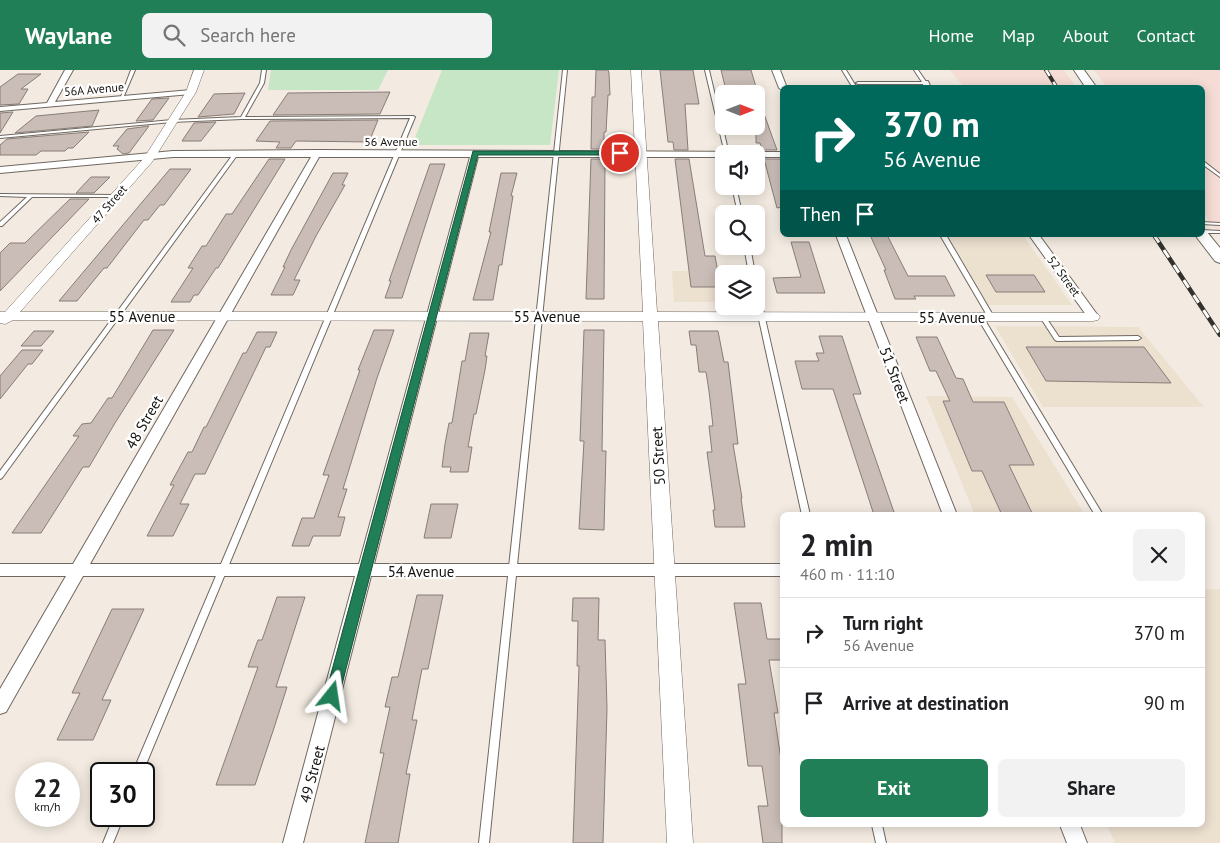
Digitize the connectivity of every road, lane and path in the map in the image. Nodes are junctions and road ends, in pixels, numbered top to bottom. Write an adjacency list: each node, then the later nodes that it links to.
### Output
1 (69, 70): 19 (street)
2 (133, 70): 18 (lane)
3 (199, 70): 17 (street, 47 Street)
4 (264, 70): 21 (lane)
5 (565, 70): 28 (lane)
6 (636, 70): 29 (street, 50 Street)
7 (707, 70): 24 (lane)
8 (776, 70): 12 (street)
9 (844, 70): 13 (lane)
10 (916, 70): 15 (lane)
11 (1079, 70): 16 (main road)
12 (782, 85)
13 (853, 85)
14 (859, 85): 15 (lane)
15 (926, 85)
16 (1090, 85)
17 (191, 92): 18 (street, 56A Avenue); 22 (street, 47 Street)
18 (122, 98): 19 (street, 56A Avenue)
19 (49, 105): 20 (street, 56A Avenue)
20 (0, 109)
21 (242, 118): 22 (lane); 26 (lane)
22 (172, 121): 23 (lane); 34 (street, 47 Street)
23 (0, 138)
24 (725, 145)
25 (317, 153): 26 (street, 56 Avenue); 30 (street, 56 Avenue); 52 (street, 48 Street)
26 (397, 153): 27 (street, 56 Avenue); 53 (lane)
27 (475, 153): 28 (street, 56 Avenue); 54 (street, 49 Street)
28 (556, 153): 29 (street, 56 Avenue); 55 (lane)
29 (641, 153): 31 (street, 56 Avenue); 56 (street, 50 Street)
30 (236, 154): 34 (street, 56 Avenue); 51 (lane)
31 (715, 154)
32 (765, 154): 33 (street, 56 Avenue)
33 (780, 154)
34 (151, 155): 36 (street, 56 Avenue); 40 (street, 47 Street)
35 (1205, 164): 37 (lane)
36 (0, 170)
37 (1220, 176)
38 (0, 195): 39 (lane)
39 (31, 195): 40 (lane); 43 (lane)
40 (117, 196): 62 (street, 47 Street)
41 (1205, 223): 42 (lane)
42 (1220, 224)
43 (0, 225)
44 (1205, 230): 45 (lane)
45 (1220, 232)
46 (842, 237): 58 (street, 51 Street)
47 (945, 237): 59 (lane)
48 (1035, 237): 61 (street, 52 Street)
49 (1204, 237): 50 (main road)
50 (1220, 258)
51 (117, 316): 52 (street, 55 Avenue); 62 (street, 55 Avenue); 64 (lane)
52 (224, 316): 53 (street, 55 Avenue); 69 (street, 48 Street)
53 (328, 316): 54 (street, 55 Avenue); 71 (lane)
54 (432, 316): 55 (street, 55 Avenue); 72 (street, 49 Street)
55 (540, 316): 56 (street, 55 Avenue); 73 (lane)
56 (650, 316): 57 (street, 55 Avenue); 74 (street, 50 Street)
57 (762, 317): 58 (street, 55 Avenue); 65 (lane)
58 (873, 317): 59 (street, 55 Avenue); 66 (street, 51 Street)
59 (985, 317): 60 (street, 55 Avenue); 67 (lane)
60 (1043, 317): 61 (street, 55 Avenue); 63 (lane)
61 (1093, 317)
62 (3, 319)
63 (1138, 338)
64 (0, 476)
65 (805, 512)
66 (949, 512)
67 (1097, 512)
68 (0, 570): 69 (street, 54 Avenue)
69 (78, 570): 71 (street, 54 Avenue); 75 (street, 48 Street)
70 (780, 570): 74 (street, 54 Avenue)
71 (222, 571): 72 (street, 54 Avenue); 76 (lane)
72 (365, 571): 73 (street, 54 Avenue); 81 (street, 49 Street)
73 (512, 571): 74 (street, 54 Avenue); 82 (lane)
74 (665, 571): 83 (street, 50 Street)
75 (0, 706)
76 (142, 762)
77 (115, 827): 80 (lane)
78 (877, 827): 84 (lane)
79 (1071, 827): 85 (street)
80 (108, 843)
81 (293, 843)
82 (484, 843)
83 (680, 843)
84 (881, 843)
85 (1077, 843)

